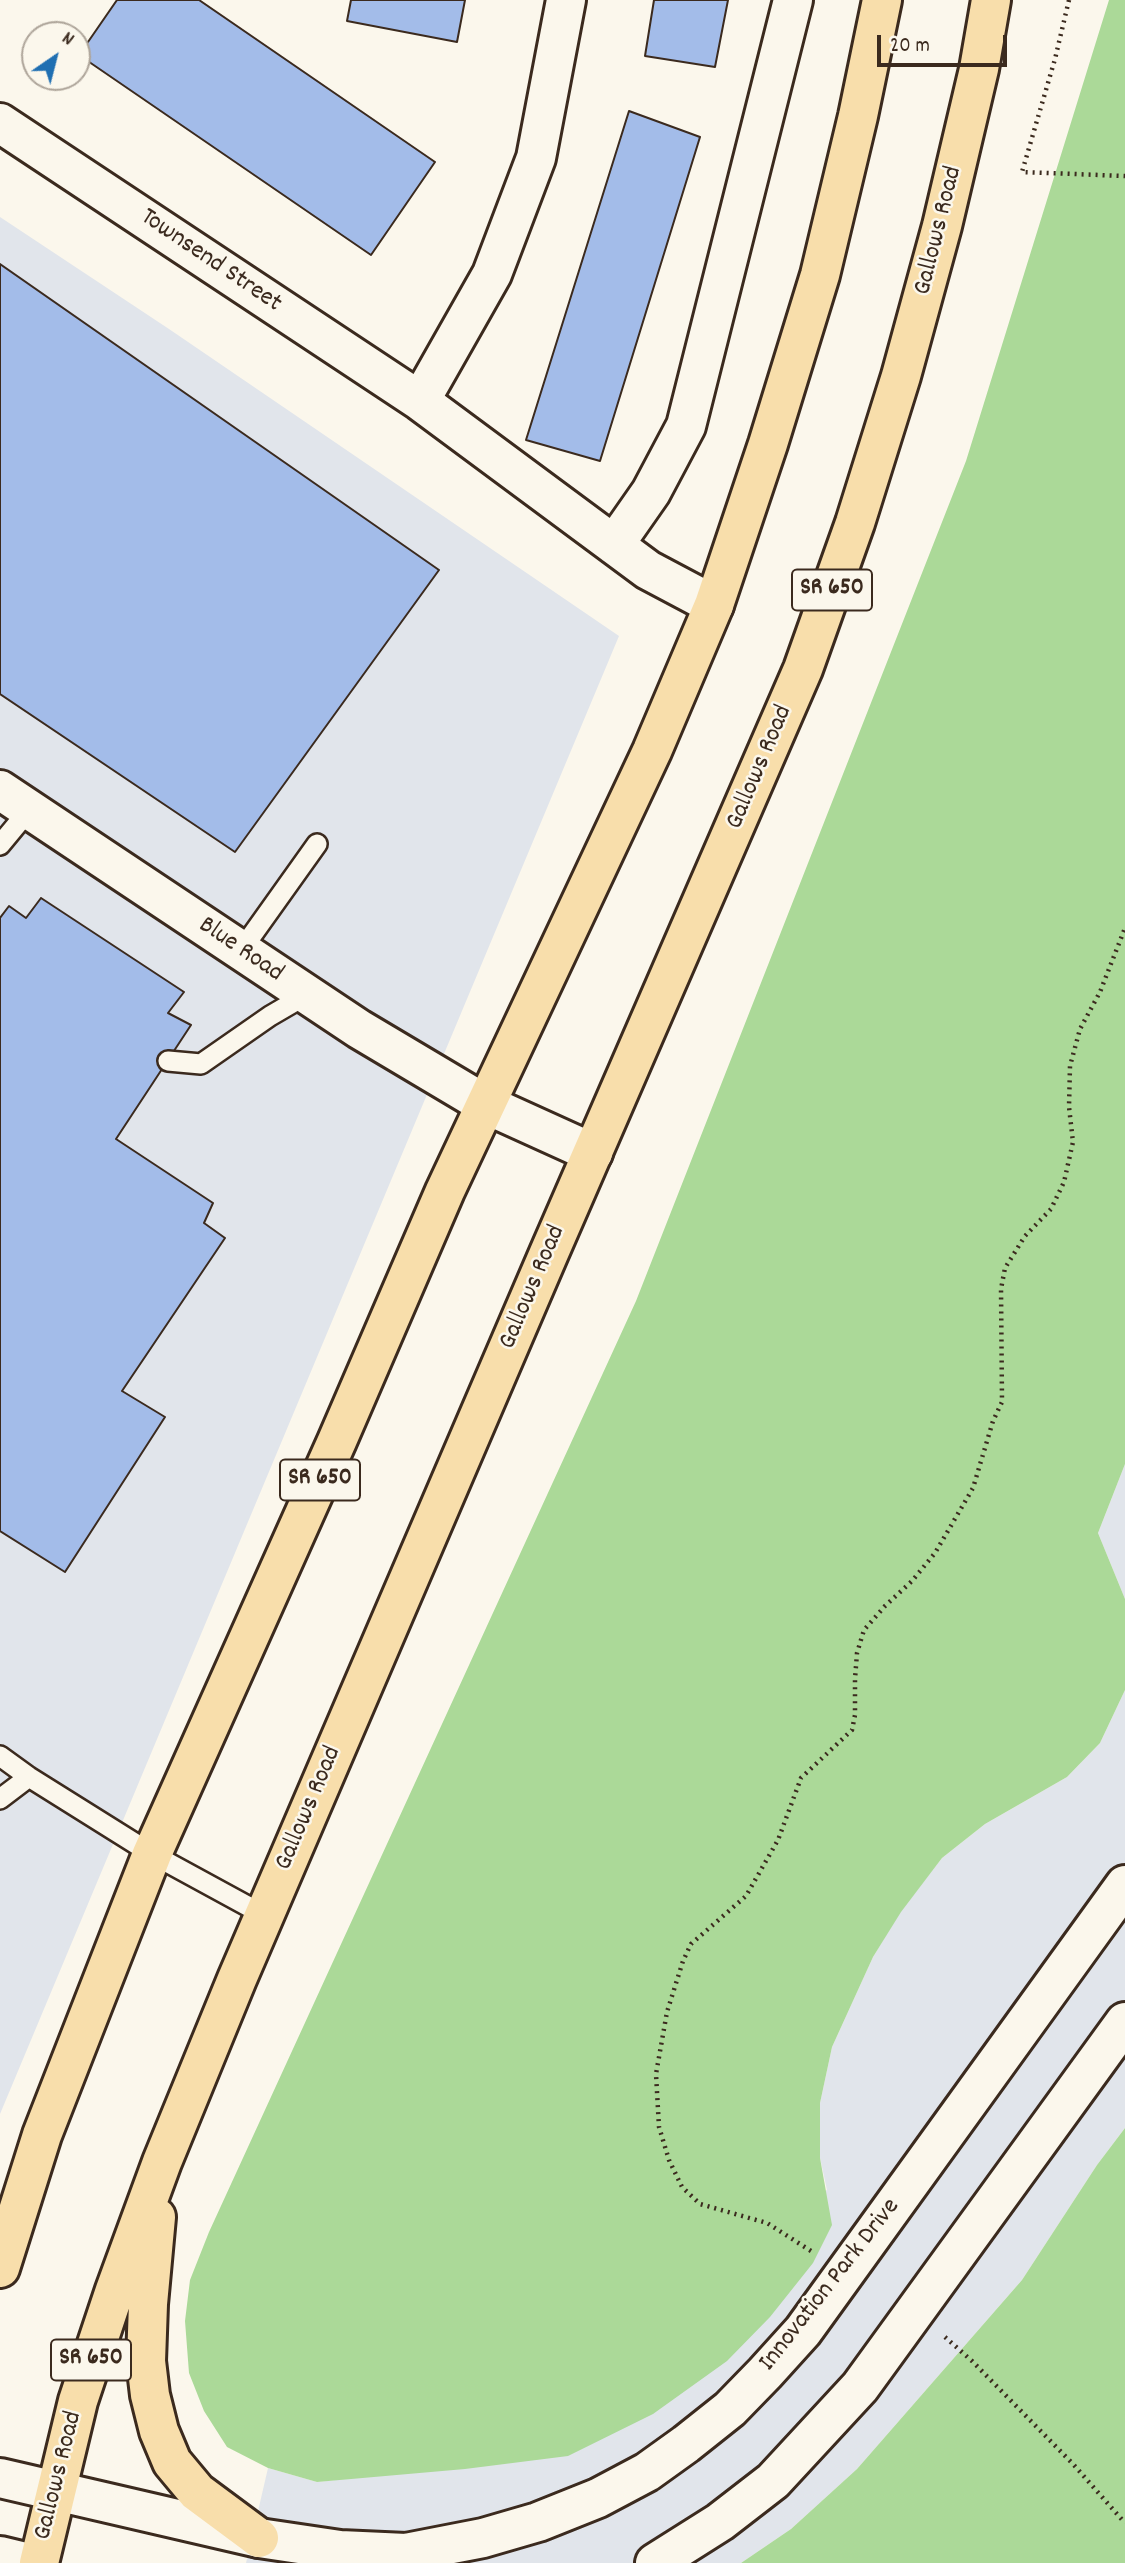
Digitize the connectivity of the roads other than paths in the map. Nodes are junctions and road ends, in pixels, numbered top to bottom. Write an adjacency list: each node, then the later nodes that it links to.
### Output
1 (566, 0): 6 (street)
2 (793, 0): 7 (street)
3 (882, 0): 8 (main road, SR 650)
4 (991, 0): 16 (main road, Gallows Road / SR 650)
5 (0, 123): 6 (street, Townsend Street)
6 (420, 401): 7 (street, Townsend Street)
7 (614, 545): 8 (street, Townsend Street)
8 (714, 605): 15 (main road, SR 650)
9 (15, 800): 11 (lane); 12 (street, Blue Road)
10 (317, 844): 12 (lane)
11 (0, 845)
12 (240, 952): 13 (street, Blue Road)
13 (306, 995): 14 (lane); 15 (street, Blue Road)
14 (168, 1060)
15 (485, 1104): 16 (street, Blue Road); 20 (main road, SR 650)
16 (593, 1153): 22 (main road, Gallows Road / SR 650)
17 (0, 1756): 18 (lane)
18 (29, 1777): 19 (lane); 20 (lane)
19 (0, 1799)
20 (152, 1854): 22 (lane); 25 (main road, SR 650)
21 (1125, 1885): 28 (street, Innovation Park Drive)
22 (264, 1915): 24 (main road, Gallows Road / SR 650)
23 (1125, 2022): 32 (street)
24 (162, 2162): 27 (main road, Gallows Road / SR 650); 28 (main road)
25 (0, 2268)
26 (0, 2478): 27 (street, Innovation Park Drive)
27 (55, 2491): 28 (street, Innovation Park Drive); 31 (main road, Gallows Road / SR 650)
28 (259, 2538)
29 (0, 2556): 30 (street)
30 (29, 2563)
31 (39, 2563)
32 (655, 2563)

